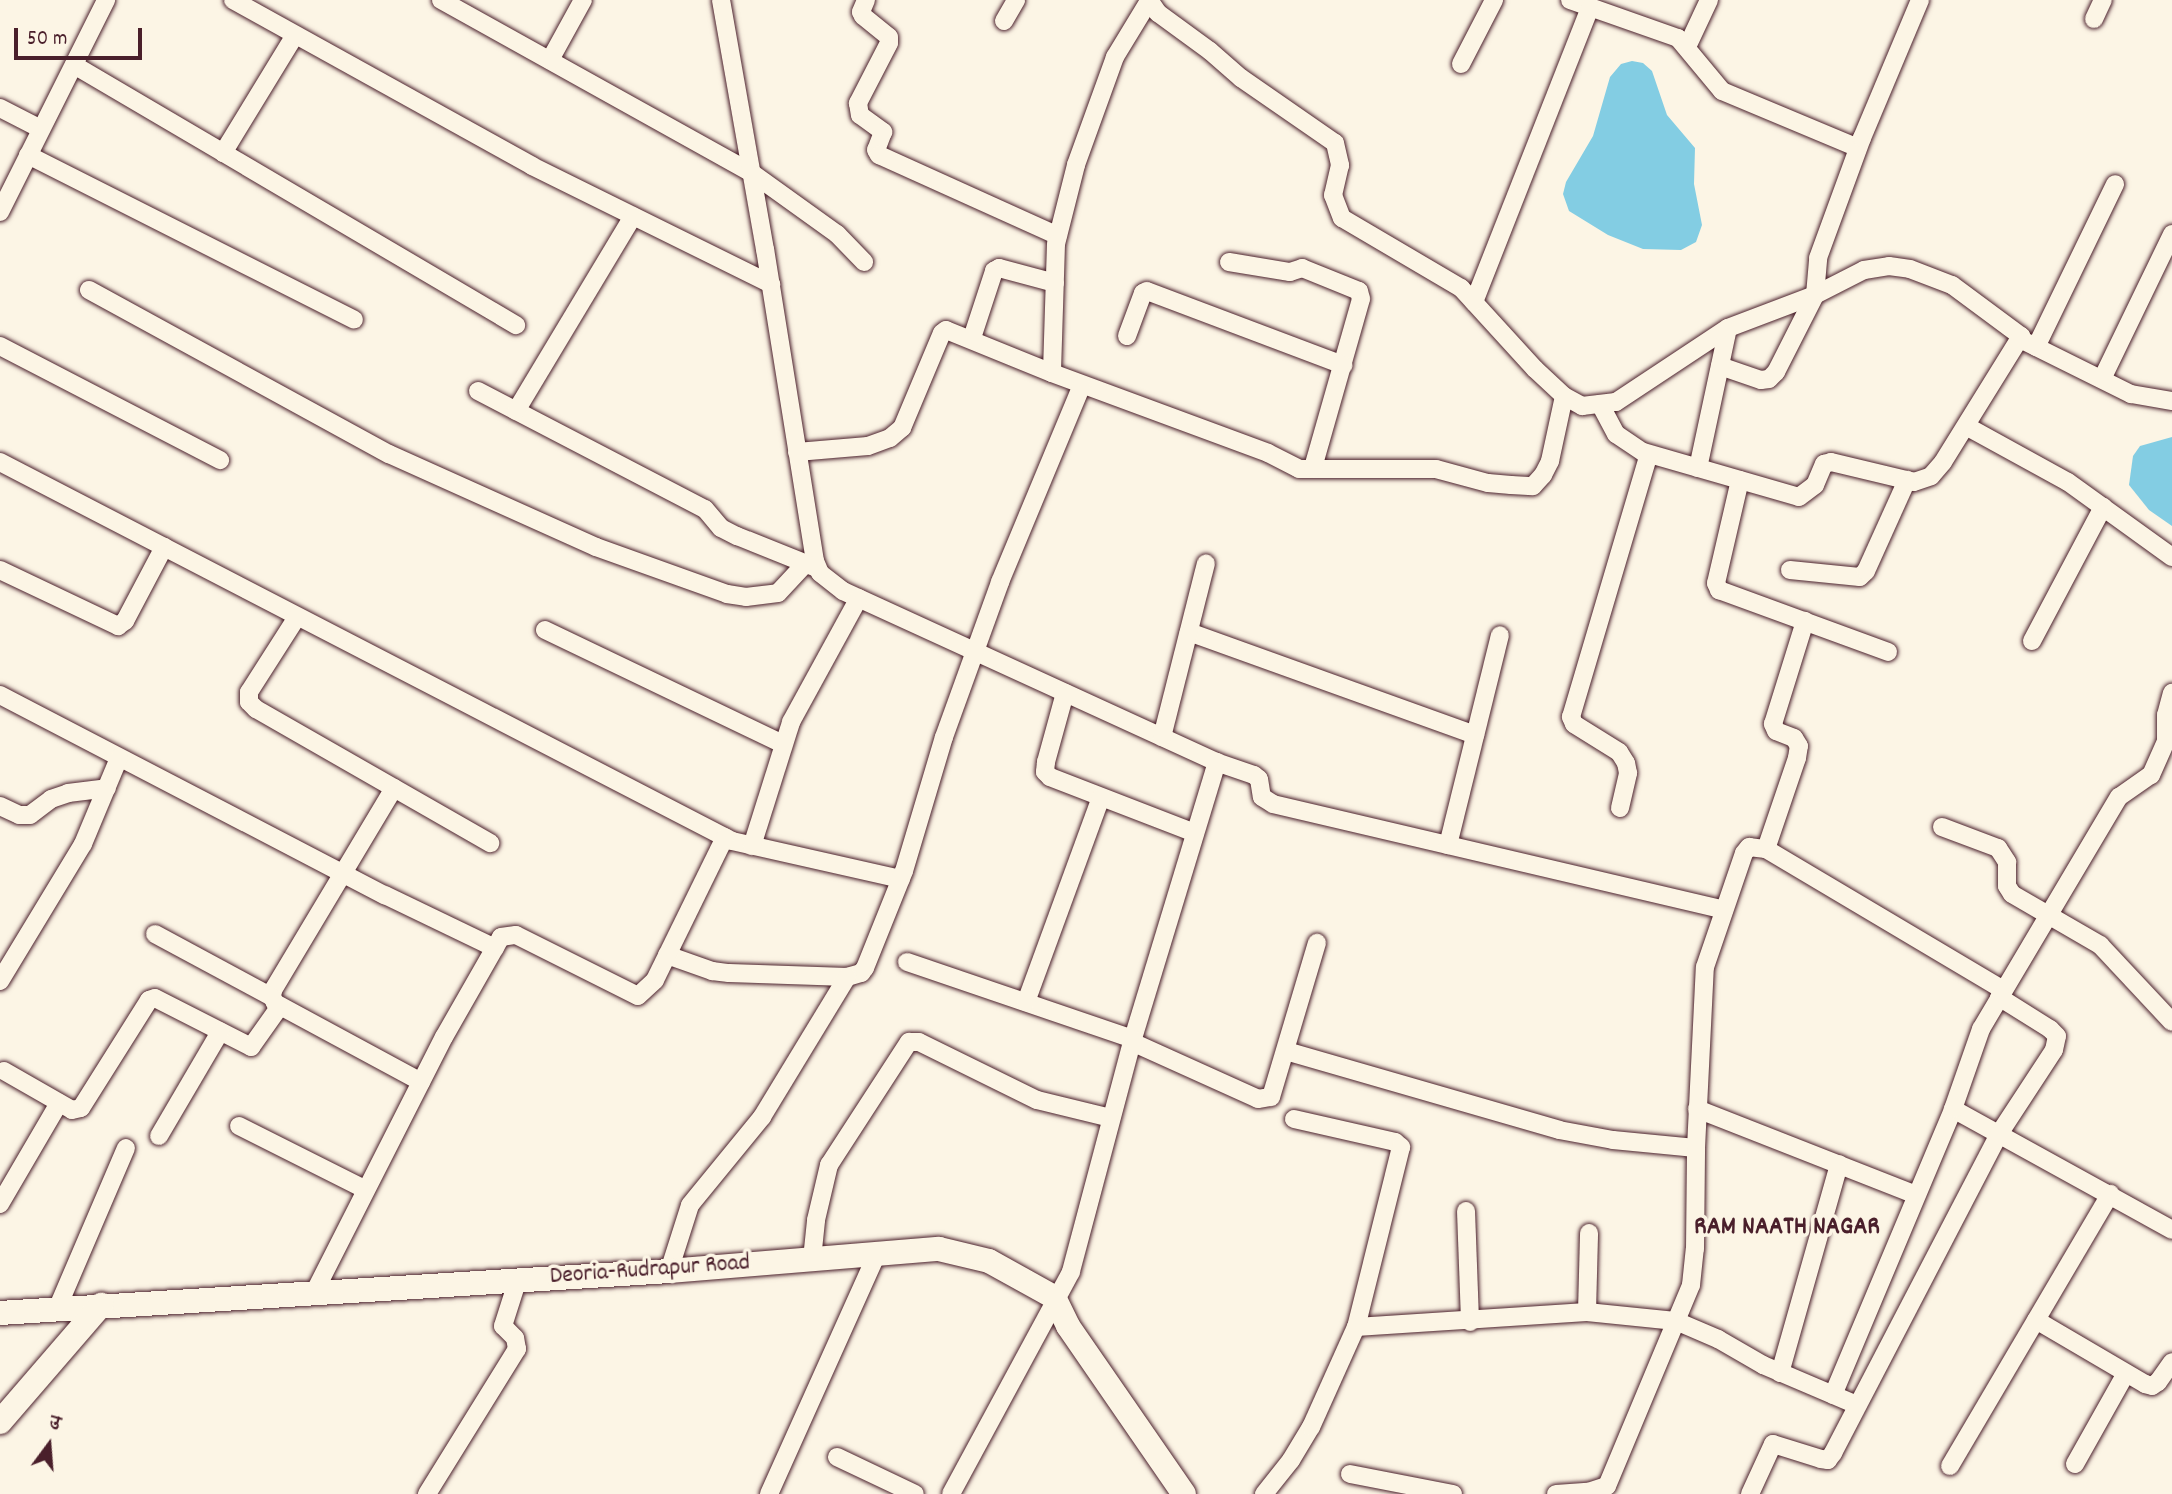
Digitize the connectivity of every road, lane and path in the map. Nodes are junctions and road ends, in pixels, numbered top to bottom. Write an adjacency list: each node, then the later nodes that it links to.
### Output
1 (107, 0): 21 (street)
2 (233, 0): 17 (street)
3 (441, 0): 19 (street)
4 (583, 0): 19 (street)
5 (721, 0): 27 (street)
6 (866, 0): 32 (street)
7 (1016, 0): 16 (street)
8 (1570, 0): 14 (street)
9 (1709, 0): 18 (street)
10 (1920, 0): 24 (street)
11 (2103, 0): 15 (street)
12 (1149, 1): 32 (street); 39 (street)
13 (1486, 2): 20 (street)
14 (1590, 7): 18 (street); 39 (street)
15 (2094, 19)
16 (1004, 21)
17 (295, 34): 25 (street); 30 (street)
18 (1687, 47): 24 (street)
19 (550, 60): 27 (street)
20 (1461, 64)
21 (74, 65): 23 (street); 25 (street)
22 (0, 108): 23 (street)
23 (41, 129): 26 (street)
24 (1858, 148): 38 (street)
25 (223, 153): 41 (street)
26 (28, 155): 29 (street); 40 (street)
27 (752, 173): 33 (street); 36 (street)
28 (2115, 184): 47 (street)
29 (2, 201)
30 (633, 216): 36 (street); 57 (street)
31 (2172, 234): 51 (street)
32 (1058, 236): 35 (street)
33 (864, 262)
34 (1229, 262): 48 (street)
35 (1055, 283): 45 (street); 50 (street)
36 (771, 284): 59 (street)
37 (89, 290): 71 (street)
38 (1815, 295): 42 (street); 44 (street); 49 (street)
39 (1474, 302): 54 (street)
40 (355, 320)
41 (516, 325)
42 (1728, 328): 49 (street); 56 (street)
43 (1128, 336): 48 (street)
44 (2021, 336): 47 (street); 58 (street)
45 (972, 338): 50 (street); 59 (street)
46 (0, 346): 61 (street)
47 (2036, 347): 51 (street)
48 (1343, 365): 63 (street)
49 (1720, 366): 64 (street)
50 (1052, 373): 52 (street)
51 (2102, 379): 55 (street)
52 (1083, 385): 63 (street); 81 (street)
53 (478, 391): 57 (street)
54 (1564, 396): 56 (street); 63 (street)
55 (2172, 401)
56 (1600, 404): 60 (street)
57 (516, 411): 71 (street)
58 (1966, 426): 66 (street); 67 (street)
59 (797, 452): 71 (street)
60 (1649, 454): 64 (street); 95 (street)
61 (220, 460)
62 (0, 462): 68 (street)
63 (1313, 468)
64 (1698, 468): 65 (street)
65 (1740, 480): 66 (street); 76 (street)
66 (1908, 480): 73 (street)
67 (2103, 507): 69 (street); 80 (street)
68 (164, 547): 72 (street); 75 (street)
69 (2172, 557)
70 (1206, 563): 78 (street)
71 (812, 566): 74 (street)
72 (0, 570)
73 (1790, 570)
74 (859, 598): 81 (street); 88 (street)
75 (297, 617): 92 (street); 98 (street)
76 (1805, 621): 82 (street); 102 (street)
77 (545, 630): 88 (street)
78 (1189, 632): 86 (street); 87 (street)
79 (1500, 635): 86 (street)
80 (2032, 641)
81 (975, 652): 83 (street); 104 (street)
82 (1888, 652)
83 (1065, 693): 87 (street); 93 (street)
84 (2172, 693): 106 (street)
85 (0, 695): 89 (street)
86 (1475, 735): 100 (street)
87 (1162, 737): 90 (street)
88 (783, 744): 101 (street)
89 (119, 758): 91 (street); 103 (street)
90 (1216, 762): 97 (street); 100 (street)
91 (107, 788): 94 (street); 113 (street)
92 (394, 788): 99 (street); 103 (street)
93 (1101, 797): 97 (street); 116 (street)
94 (0, 806)
95 (1620, 808)
96 (1942, 827): 106 (street)
97 (1195, 833): 119 (street)
98 (725, 837): 101 (street); 110 (street)
99 (489, 843)
100 (1448, 845): 105 (street)
101 (752, 846): 104 (street)
102 (1766, 849): 105 (street); 114 (street)
103 (343, 873): 109 (street); 115 (street)
104 (901, 879): 112 (street)
105 (1724, 909): 124 (street)
106 (2048, 914): 114 (street); 117 (street)
107 (155, 934): 115 (street)
108 (1317, 943): 120 (street)
109 (495, 948): 110 (street); 122 (street)
110 (667, 955): 112 (street)
111 (907, 962): 116 (street)
112 (847, 977): 143 (street)
113 (0, 982)
114 (2001, 993): 125 (street); 129 (street)
115 (276, 1001): 118 (street); 122 (street)
116 (1026, 1002): 119 (street)
117 (2172, 1022)
118 (220, 1032): 123 (street); 130 (street)
119 (1132, 1040): 120 (street); 126 (street)
120 (1286, 1052): 132 (street)
121 (4, 1071): 123 (street)
122 (421, 1082): 134 (street)
123 (59, 1103): 137 (street)
124 (1698, 1109): 132 (street); 133 (street)
125 (1953, 1109): 129 (street); 136 (street)
126 (1111, 1118): 142 (street); 146 (street)
127 (1294, 1119): 154 (street)
128 (239, 1126): 134 (street)
129 (1999, 1134): 135 (street); 159 (street)
130 (159, 1136)
131 (126, 1148): 148 (street)
132 (1696, 1148): 152 (street)
133 (1839, 1164): 136 (street); 156 (street)
134 (366, 1191): 145 (street)
135 (2110, 1194): 139 (street); 151 (street)
136 (1916, 1195): 158 (street)
137 (0, 1204)
138 (1466, 1211): 153 (street)
139 (2172, 1230)
140 (1589, 1233): 149 (street)
141 (877, 1254): 142 (main road, Deoria-Rudrapur Road); 146 (main road, Deoria-Rudrapur Road); 166 (street)
142 (811, 1259): 143 (main road, Deoria-Rudrapur Road)
143 (669, 1271): 144 (main road, Deoria-Rudrapur Road)
144 (518, 1279): 145 (main road, Deoria-Rudrapur Road); 165 (street)
145 (314, 1291): 147 (main road, Deoria-Rudrapur Road)
146 (1054, 1297): 168 (street); 169 (main road)
147 (101, 1306): 148 (main road, Deoria-Rudrapur Road); 160 (main road)
148 (57, 1309): 150 (main road, Deoria-Rudrapur Road)
149 (1587, 1312): 152 (street); 153 (street)
150 (0, 1313)
151 (2036, 1320): 157 (street); 163 (street)
152 (1676, 1321): 156 (street); 172 (street)
153 (1470, 1322): 154 (street)
154 (1356, 1326): 170 (street)
155 (2172, 1362): 157 (street)
156 (1780, 1373): 158 (street)
157 (2126, 1373): 162 (street)
158 (1833, 1395): 159 (street)
159 (1857, 1405): 173 (street)
160 (0, 1422)
161 (838, 1457): 167 (street)
162 (2075, 1464)
163 (1950, 1466)
164 (1350, 1474): 171 (street)
165 (428, 1494)
166 (769, 1494)
167 (915, 1494)
168 (951, 1494)
169 (1184, 1494)
170 (1264, 1494)
171 (1453, 1494)
172 (1556, 1494)
173 (1750, 1494)

